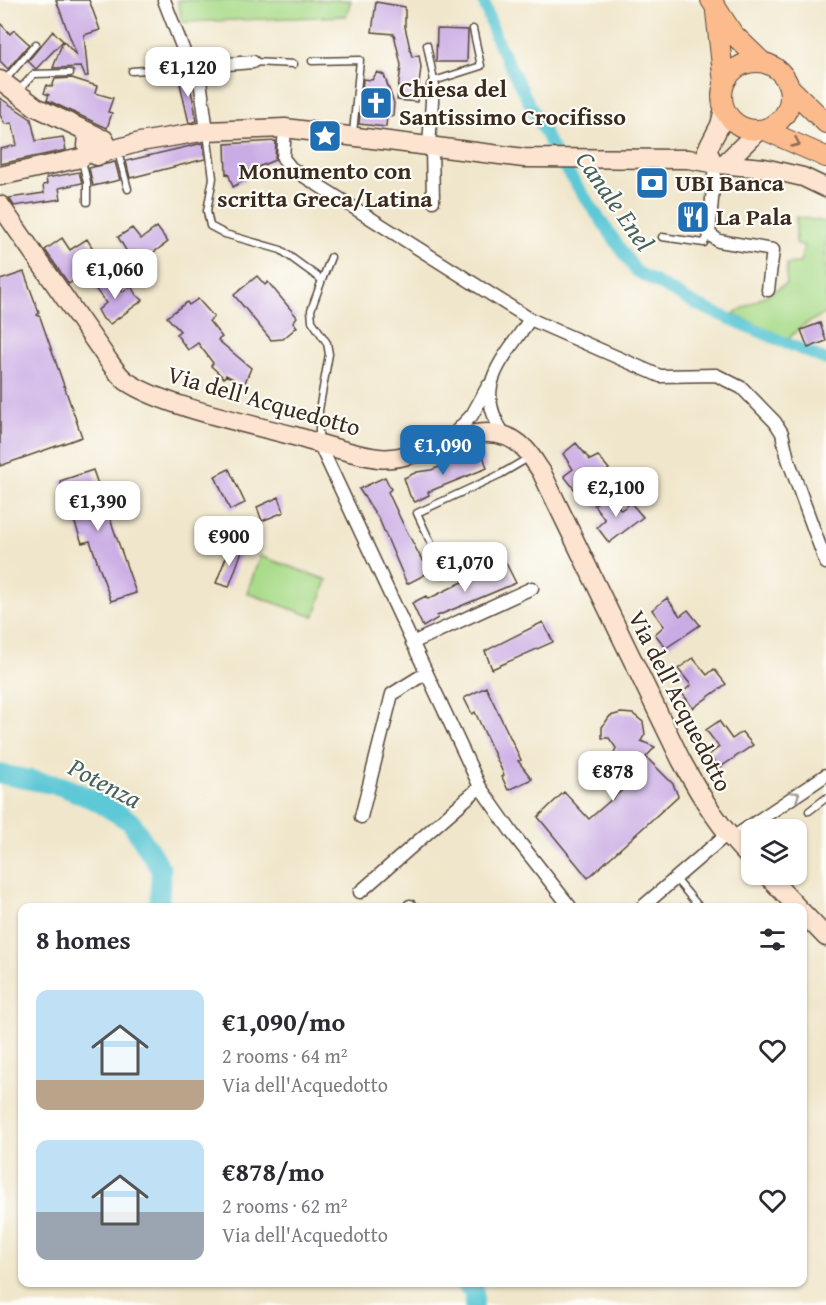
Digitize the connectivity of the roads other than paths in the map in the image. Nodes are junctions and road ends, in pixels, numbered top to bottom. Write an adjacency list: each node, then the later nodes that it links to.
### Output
1 (164, 0): 10 (street)
2 (713, 4): 8 (main road); 13 (main road)
3 (473, 29): 14 (lane)
4 (36, 44): 15 (lane)
5 (427, 45): 14 (lane)
6 (312, 61): 22 (lane)
7 (253, 62): 9 (lane); 10 (street)
8 (762, 62): 13 (main road); 16 (main road)
9 (294, 64)
10 (194, 66): 11 (lane); 20 (street)
11 (132, 71)
12 (70, 74): 15 (lane)
13 (724, 83): 17 (main road)
14 (434, 84): 24 (street)
15 (6, 85): 23 (street)
16 (789, 87): 18 (main road); 21 (main road)
17 (724, 109): 21 (main road); 26 (street)
18 (826, 123)
19 (285, 128): 20 (street); 22 (street); 39 (street)
20 (207, 131): 23 (street); 37 (lane)
21 (756, 134): 25 (main road, one-way to 25); 26 (street); 27 (street)
22 (353, 137): 24 (street)
23 (95, 145): 28 (street); 30 (lane); 32 (lane)
24 (431, 146): 26 (street); 31 (street)
25 (826, 157)
26 (715, 160): 27 (street); 34 (street)
27 (764, 168): 29 (street)
28 (0, 176)
29 (826, 188)
30 (128, 189)
31 (433, 201)
32 (87, 202)
33 (0, 205): 43 (street, Via dell'Acquedotto)
34 (708, 234): 35 (lane); 38 (street)
35 (662, 237)
36 (331, 256): 37 (lane)
37 (322, 280): 43 (lane)
38 (768, 290)
39 (530, 319): 40 (street); 47 (street)
40 (491, 380): 41 (street); 42 (street)
41 (506, 437): 42 (street, Via dell'Acquedotto); 45 (street, Via dell'Acquedotto)
42 (450, 440): 44 (street, Via dell'Acquedotto)
43 (319, 443): 44 (street, Via dell'Acquedotto); 46 (street)
44 (348, 451): 46 (street)
45 (530, 456): 48 (lane); 57 (street, Via dell'Acquedotto)
46 (332, 471): 50 (street)
47 (825, 560)
48 (445, 574)
49 (532, 588): 50 (street)
50 (412, 643): 51 (street)
51 (426, 673): 53 (street); 56 (street)
52 (826, 775): 57 (street, one-way to 52)
53 (480, 787): 61 (street); 62 (street)
54 (826, 798): 55 (lane)
55 (809, 811)
56 (361, 817)
57 (729, 837): 58 (street, Via dell'Acquedotto); 59 (street)
58 (741, 849)
59 (675, 878): 63 (street); 64 (lane)
60 (776, 885): 65 (street)
61 (360, 892)
62 (565, 903)
63 (646, 903)
64 (696, 903)
65 (793, 903)
66 (807, 917): 67 (street)
67 (826, 937)

